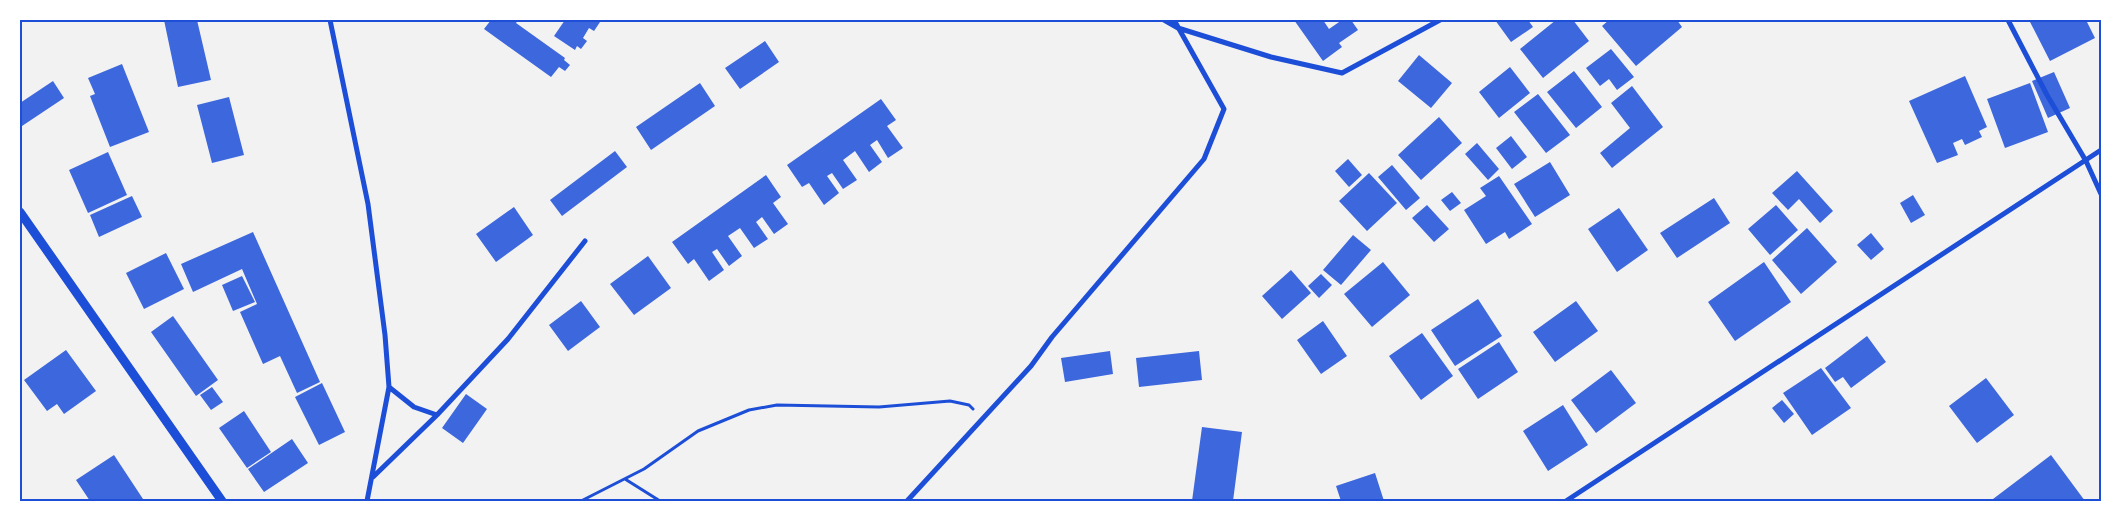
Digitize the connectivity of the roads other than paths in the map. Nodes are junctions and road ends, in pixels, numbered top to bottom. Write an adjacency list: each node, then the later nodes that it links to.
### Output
1 (1164, 20): 6 (street)
2 (1174, 20): 6 (street)
3 (1440, 20): 6 (street)
4 (2008, 20): 8 (street)
5 (331, 21): 12 (street)
6 (1178, 28): 17 (street)
7 (2101, 150): 8 (street)
8 (2086, 161): 9 (street); 18 (street)
9 (2101, 194)
10 (20, 212): 15 (street)
11 (586, 241): 13 (street)
12 (389, 387): 13 (street); 14 (street)
13 (436, 415): 14 (street)
14 (372, 478): 16 (street)
15 (222, 501)
16 (367, 501)
17 (907, 501)
18 (1566, 501)

